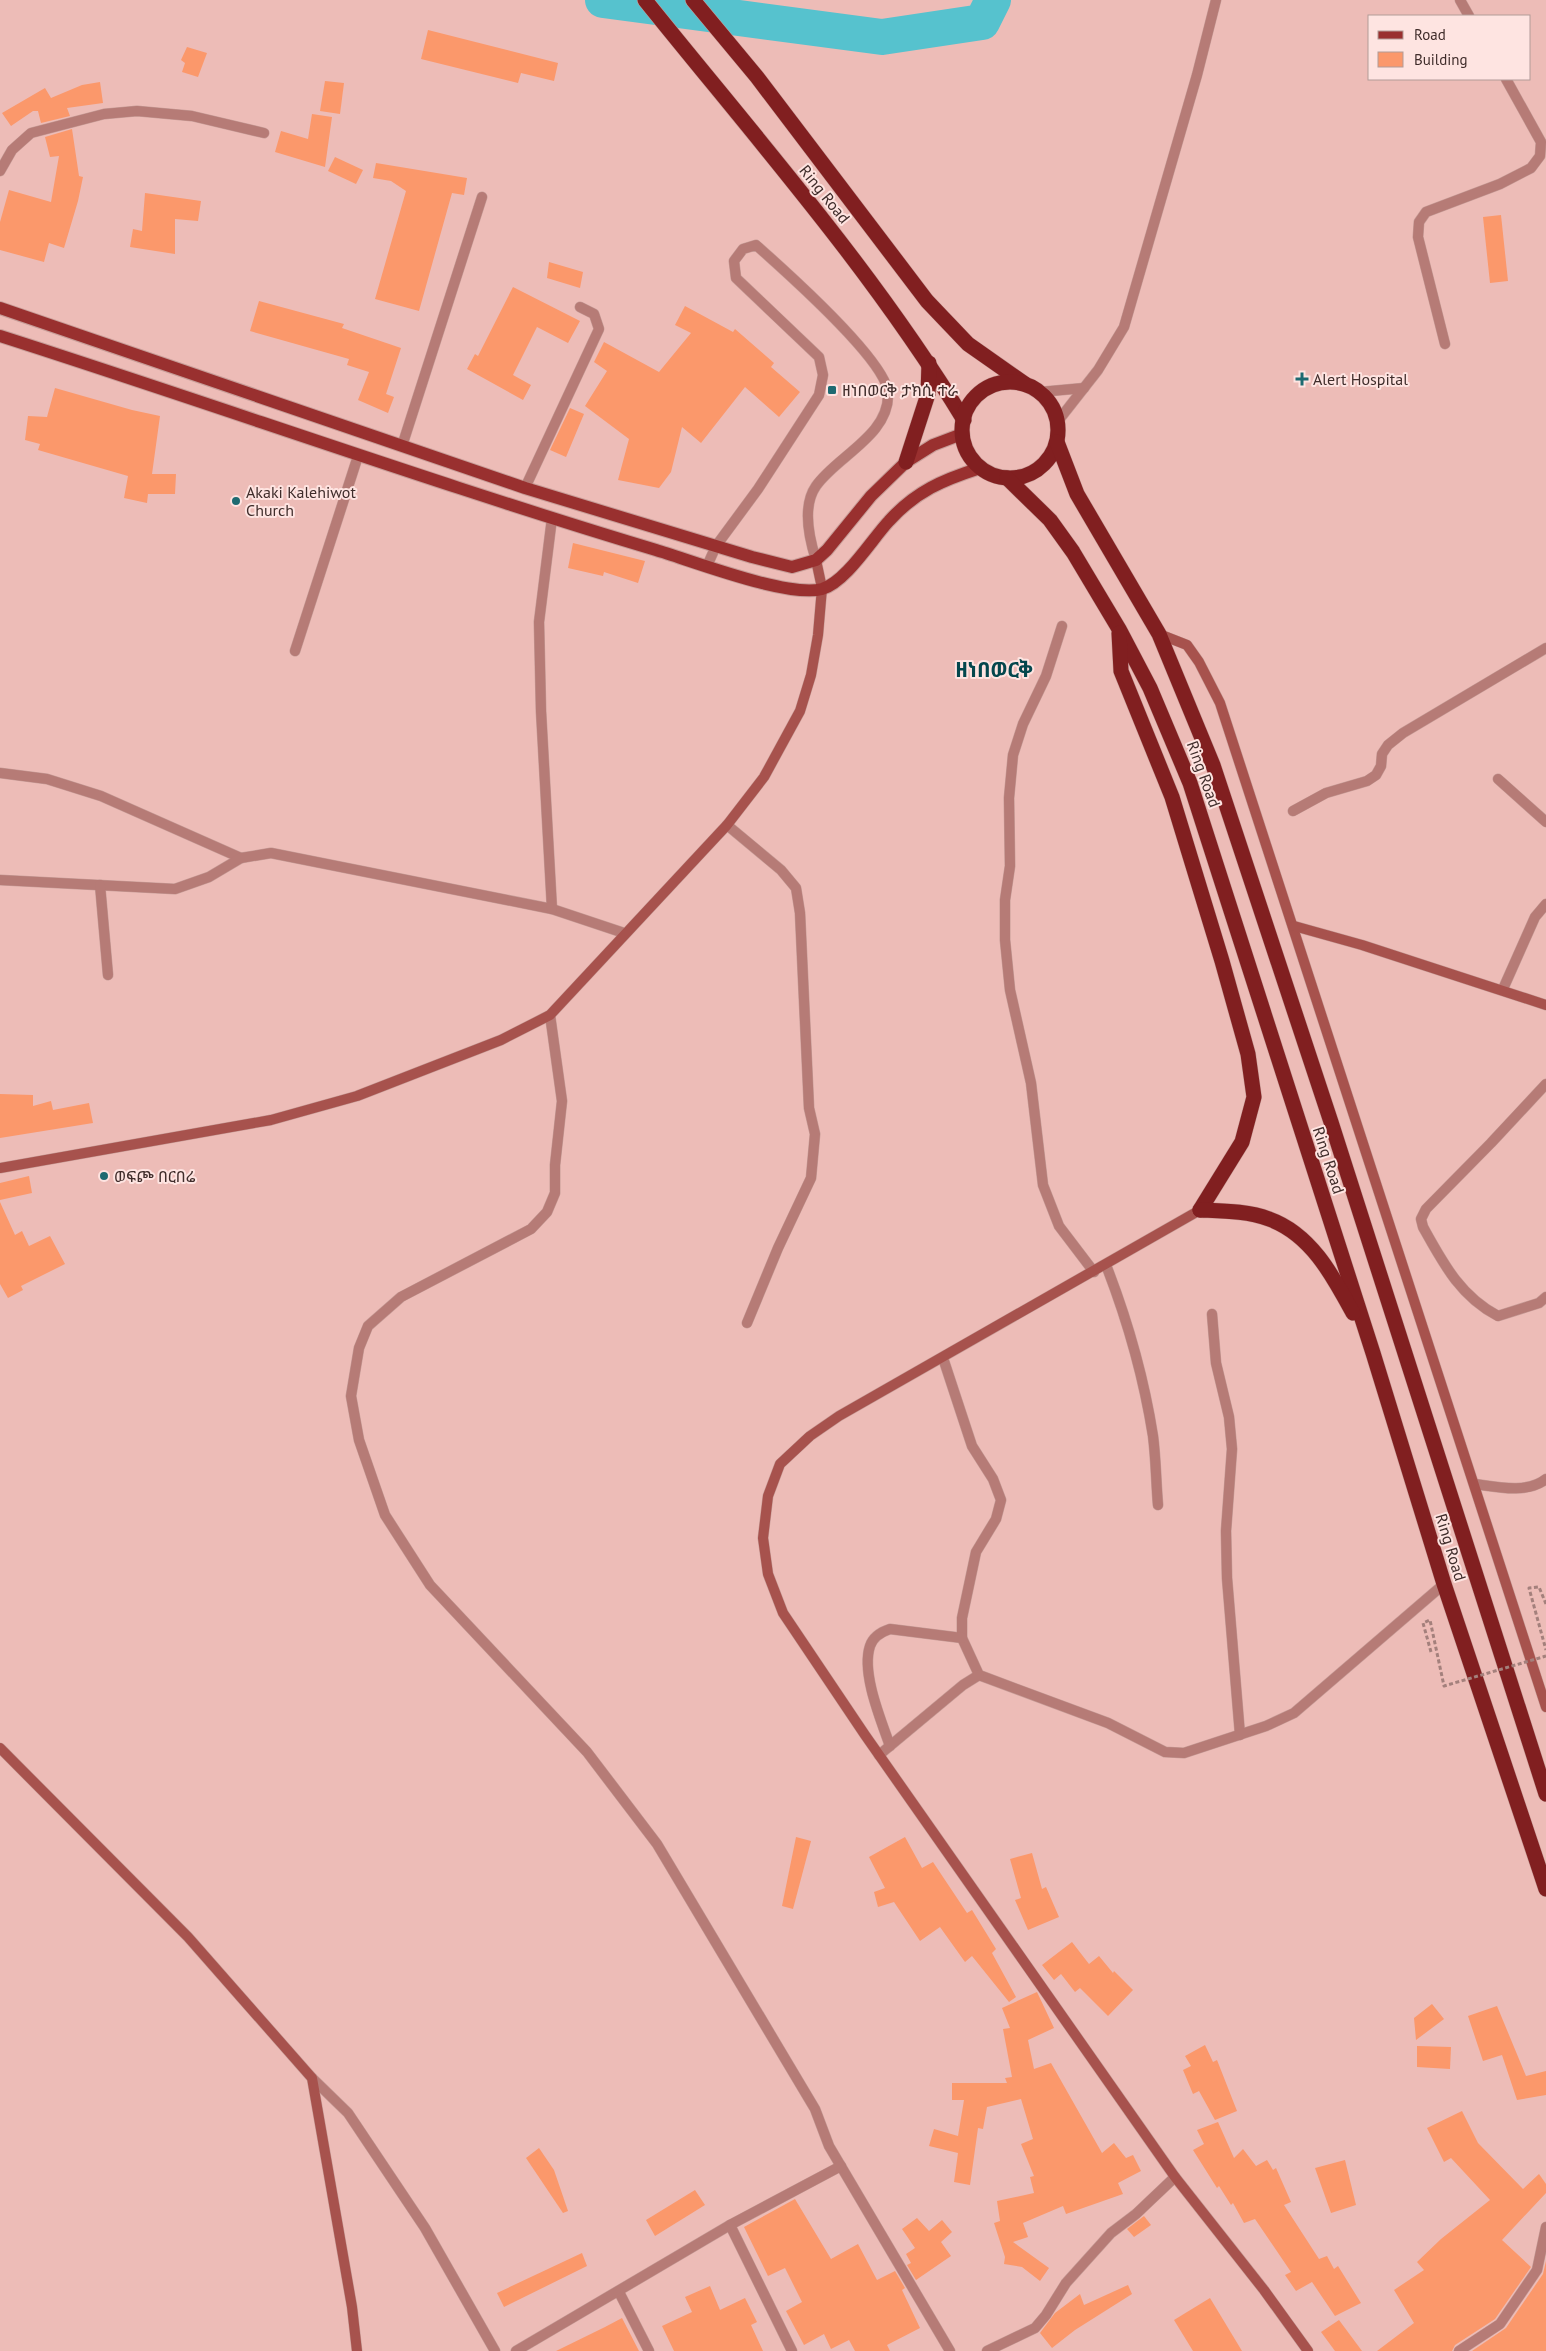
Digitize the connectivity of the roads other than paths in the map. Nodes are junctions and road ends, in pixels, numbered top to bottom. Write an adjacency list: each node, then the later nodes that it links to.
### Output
1 (645, 0): 14 (highway, Ring Road)
2 (693, 0): 15 (highway, Ring Road)
3 (1216, 0): 16 (street)
4 (1460, 0): 5 (street)
5 (1468, 15)
6 (1507, 80): 13 (street)
7 (264, 133): 8 (street)
8 (0, 171)
9 (482, 197): 21 (street)
10 (580, 307): 26 (street)
11 (0, 308): 21 (main road)
12 (0, 336): 22 (main road)
13 (1445, 344)
14 (929, 363): 19 (highway, Ring Road); 23 (highway)
15 (1025, 384): 17 (highway); 19 (highway)
16 (1084, 388): 17 (street); 18 (street)
17 (1040, 392): 18 (highway)
18 (1058, 421): 20 (highway)
19 (963, 427): 23 (main road); 24 (highway)
20 (1057, 442): 25 (highway); 34 (highway, Ring Road)
21 (402, 446): 26 (main road)
22 (358, 456): 27 (main road); 36 (street)
23 (906, 462): 29 (main road)
24 (980, 468): 25 (highway); 31 (main road)
25 (1007, 478): 33 (highway, Ring Road)
26 (525, 488): 28 (main road)
27 (552, 518): 30 (main road); 46 (street)
28 (716, 546): 29 (main road); 29 (street); 30 (street)
29 (816, 560): 31 (street)
30 (706, 566): 31 (main road)
31 (822, 588): 41 (street)
32 (1062, 626): 57 (street)
33 (1119, 629): 55 (highway); 61 (highway, Ring Road)
34 (1159, 634): 47 (street); 74 (highway, Ring Road)
35 (1546, 648): 39 (street)
36 (295, 651)
37 (0, 773): 42 (street)
38 (1498, 779): 40 (street)
39 (1294, 811)
40 (1546, 822)
41 (728, 824): 48 (street); 60 (street)
42 (241, 858): 44 (street); 46 (street)
43 (0, 880): 44 (street)
44 (100, 885): 49 (street)
45 (1546, 904): 50 (street)
46 (552, 909): 48 (street)
47 (1294, 926): 50 (street); 64 (street)
48 (624, 933): 52 (street)
49 (108, 975)
50 (1503, 990): 51 (street)
51 (1546, 1004)
52 (550, 1015): 54 (street); 77 (street)
53 (1546, 1084): 58 (street)
54 (0, 1168)
55 (1200, 1210): 56 (street); 61 (highway)
56 (1106, 1265): 57 (street); 65 (street)
57 (1094, 1272): 62 (street)
58 (1546, 1297)
59 (1212, 1314): 70 (street)
60 (747, 1322)
61 (1373, 1353): 66 (highway, Ring Road)
62 (943, 1358): 67 (street); 73 (street)
63 (1546, 1479): 64 (street)
64 (1475, 1484): 69 (street)
65 (1158, 1505)
66 (1444, 1584): 70 (street); 75 (highway, Ring Road)
67 (962, 1638): 68 (street); 71 (street)
68 (979, 1675): 70 (street); 71 (street)
69 (1546, 1707)
70 (1240, 1735)
71 (890, 1746): 73 (street)
72 (0, 1748): 76 (street)
73 (879, 1754): 78 (street)
74 (1546, 1794)
75 (1546, 1889)
76 (312, 2078): 83 (street); 84 (street)
77 (841, 2166): 79 (street); 88 (street)
78 (1175, 2177): 82 (street); 89 (street)
79 (730, 2225): 81 (street); 87 (street)
80 (1546, 2227): 90 (street)
81 (619, 2292): 85 (street); 86 (street)
82 (991, 2350)
83 (358, 2351)
84 (495, 2351)
85 (516, 2351)
86 (649, 2351)
87 (792, 2351)
88 (950, 2351)
89 (1308, 2351)
90 (1459, 2351)

